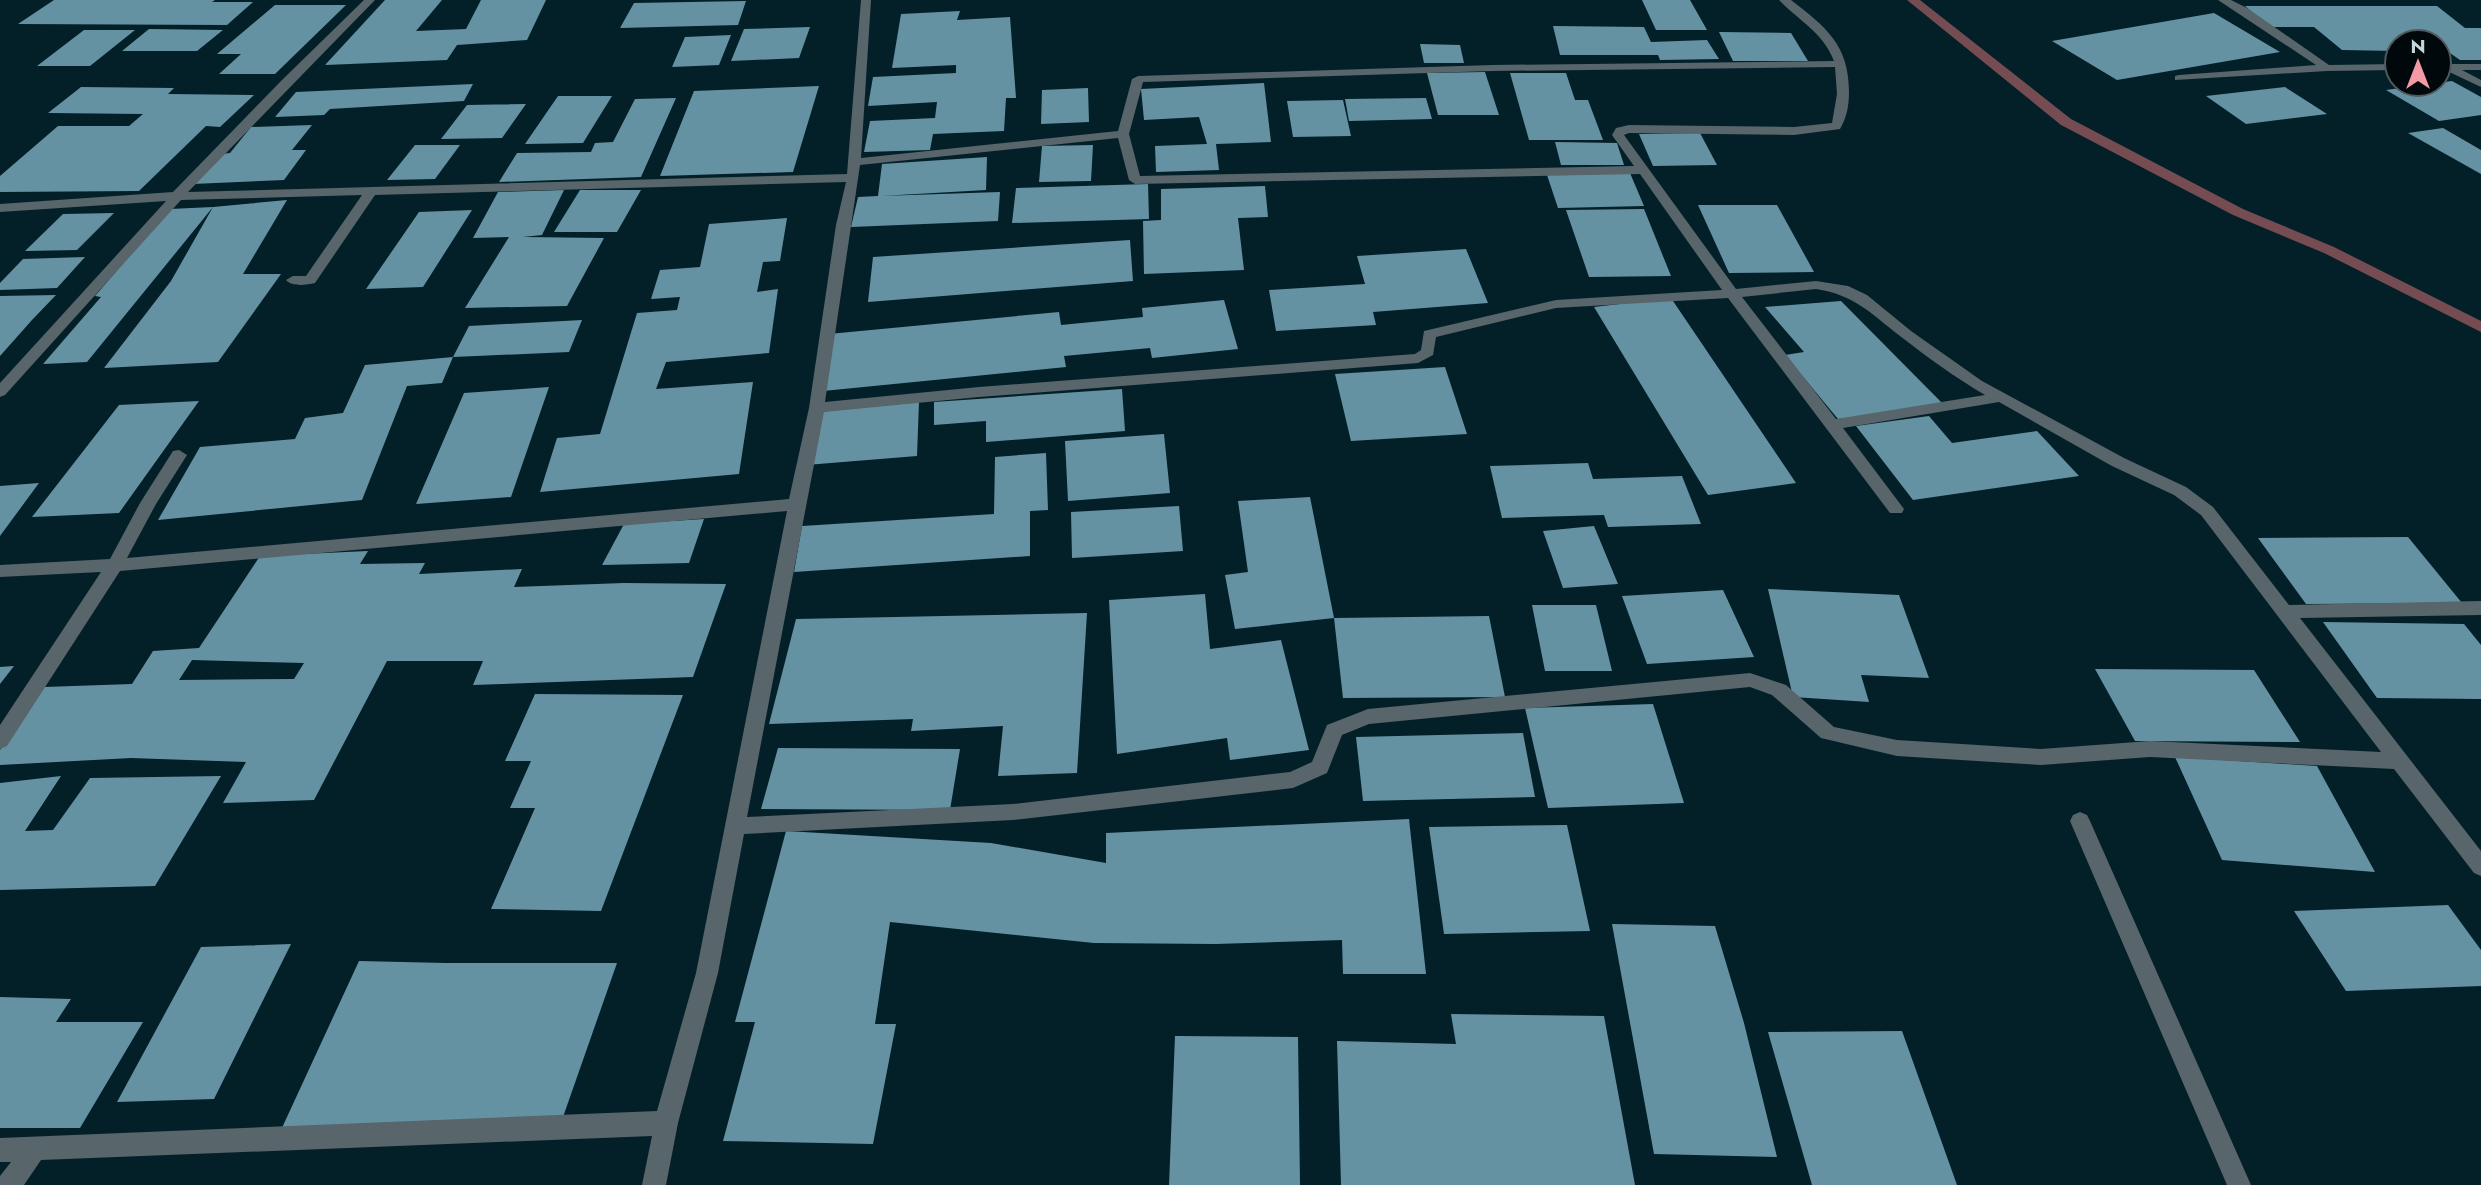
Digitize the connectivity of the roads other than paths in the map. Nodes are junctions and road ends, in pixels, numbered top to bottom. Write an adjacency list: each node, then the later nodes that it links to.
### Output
1 (370, 0): 17 (street)
2 (866, 0): 14 (street)
3 (1784, 0): 5 (street)
4 (2223, 0): 9 (street)
5 (1842, 64): 13 (street); 15 (street)
6 (2453, 66): 8 (street)
7 (2383, 67): 9 (street)
8 (2481, 67)
9 (2327, 68): 11 (street)
10 (2453, 71): 12 (street)
11 (2179, 78)
12 (2481, 85)
13 (1123, 134): 14 (street); 15 (street)
14 (854, 170): 16 (street); 23 (street)
15 (1644, 170): 20 (street)
16 (372, 190): 17 (street); 19 (street)
17 (177, 196): 18 (street); 21 (street)
18 (0, 208)
19 (293, 280)
20 (1731, 294): 22 (street); 23 (street); 24 (street)
21 (0, 392)
22 (2001, 397): 24 (street); 31 (street)
23 (817, 408): 26 (street)
24 (1832, 425): 27 (street)
25 (179, 455): 28 (street)
26 (796, 504): 28 (street); 35 (street)
27 (1896, 509)
28 (116, 565): 29 (street); 32 (street)
29 (0, 571)
30 (2481, 608): 31 (street)
31 (2286, 612): 33 (street)
32 (0, 741)
33 (2401, 761): 35 (street); 36 (street)
34 (2080, 821): 42 (street)
35 (735, 825): 37 (street)
36 (2481, 867)
37 (666, 1123): 38 (street); 41 (street)
38 (34, 1149): 39 (street); 40 (street)
39 (0, 1150)
40 (9, 1185)
41 (653, 1185)
42 (2239, 1185)

